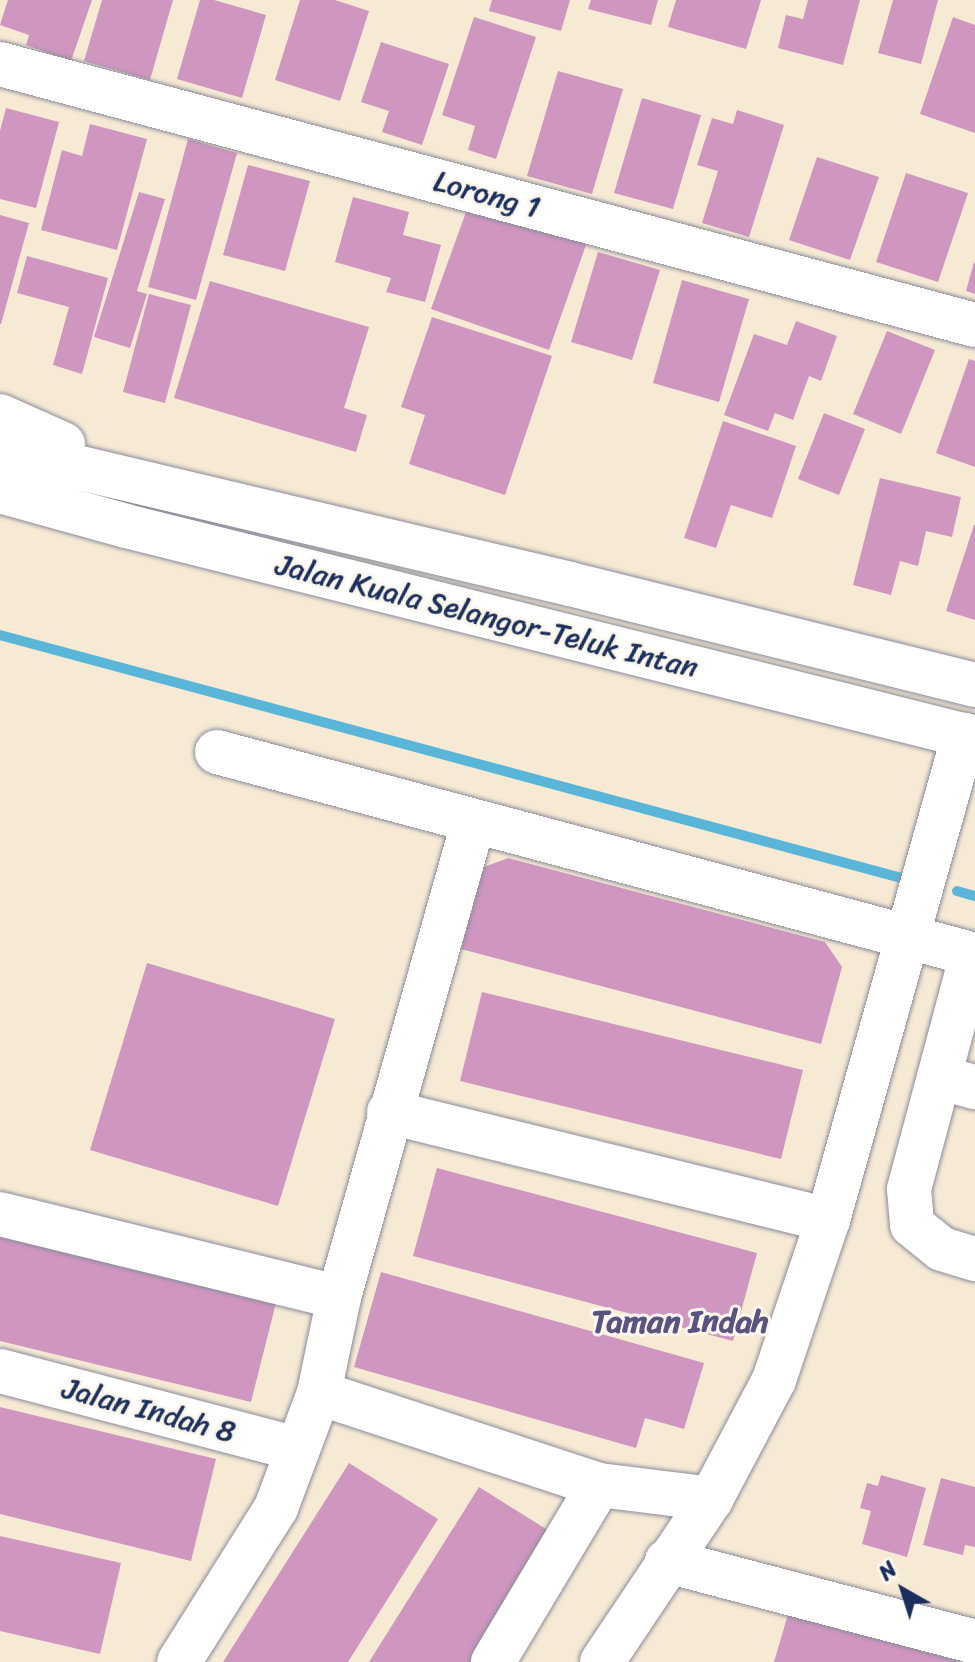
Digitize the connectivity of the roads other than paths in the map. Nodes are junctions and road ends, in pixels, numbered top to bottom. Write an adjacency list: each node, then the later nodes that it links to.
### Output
1 (0, 64): 2 (main road, Lorong 1)
2 (975, 325)
3 (0, 416): 5 (main road)
4 (0, 449): 5 (main road, Jalan Kuala Selangor-Teluk Intan)
5 (150, 483): 9 (main road, Jalan Kuala Selangor-Teluk Intan)
6 (0, 491): 8 (main road, Jalan Kuala Selangor-Teluk Intan)
7 (0, 510): 8 (main road)
8 (126, 526): 10 (main road, Jalan Kuala Selangor-Teluk Intan)
9 (975, 685)
10 (970, 737): 12 (main road)
11 (217, 752): 13 (main road)
12 (958, 814): 14 (main road)
13 (473, 822): 14 (main road); 17 (main road)
14 (905, 936): 15 (main road); 19 (main road)
15 (973, 954): 16 (main road)
16 (957, 1082): 20 (main road)
17 (389, 1112): 19 (main road); 21 (main road)
18 (0, 1214): 21 (main road)
19 (828, 1220): 26 (main road)
20 (975, 1259)
21 (339, 1297): 23 (main road)
22 (0, 1371): 24 (main road, Jalan Indah 8)
23 (319, 1393): 24 (main road); 25 (main road)
24 (297, 1449): 29 (main road)
25 (599, 1485): 26 (main road); 30 (main road)
26 (711, 1499): 27 (main road)
27 (667, 1561): 28 (main road); 31 (main road)
28 (975, 1642)
29 (179, 1662)
30 (493, 1662)
31 (602, 1662)

